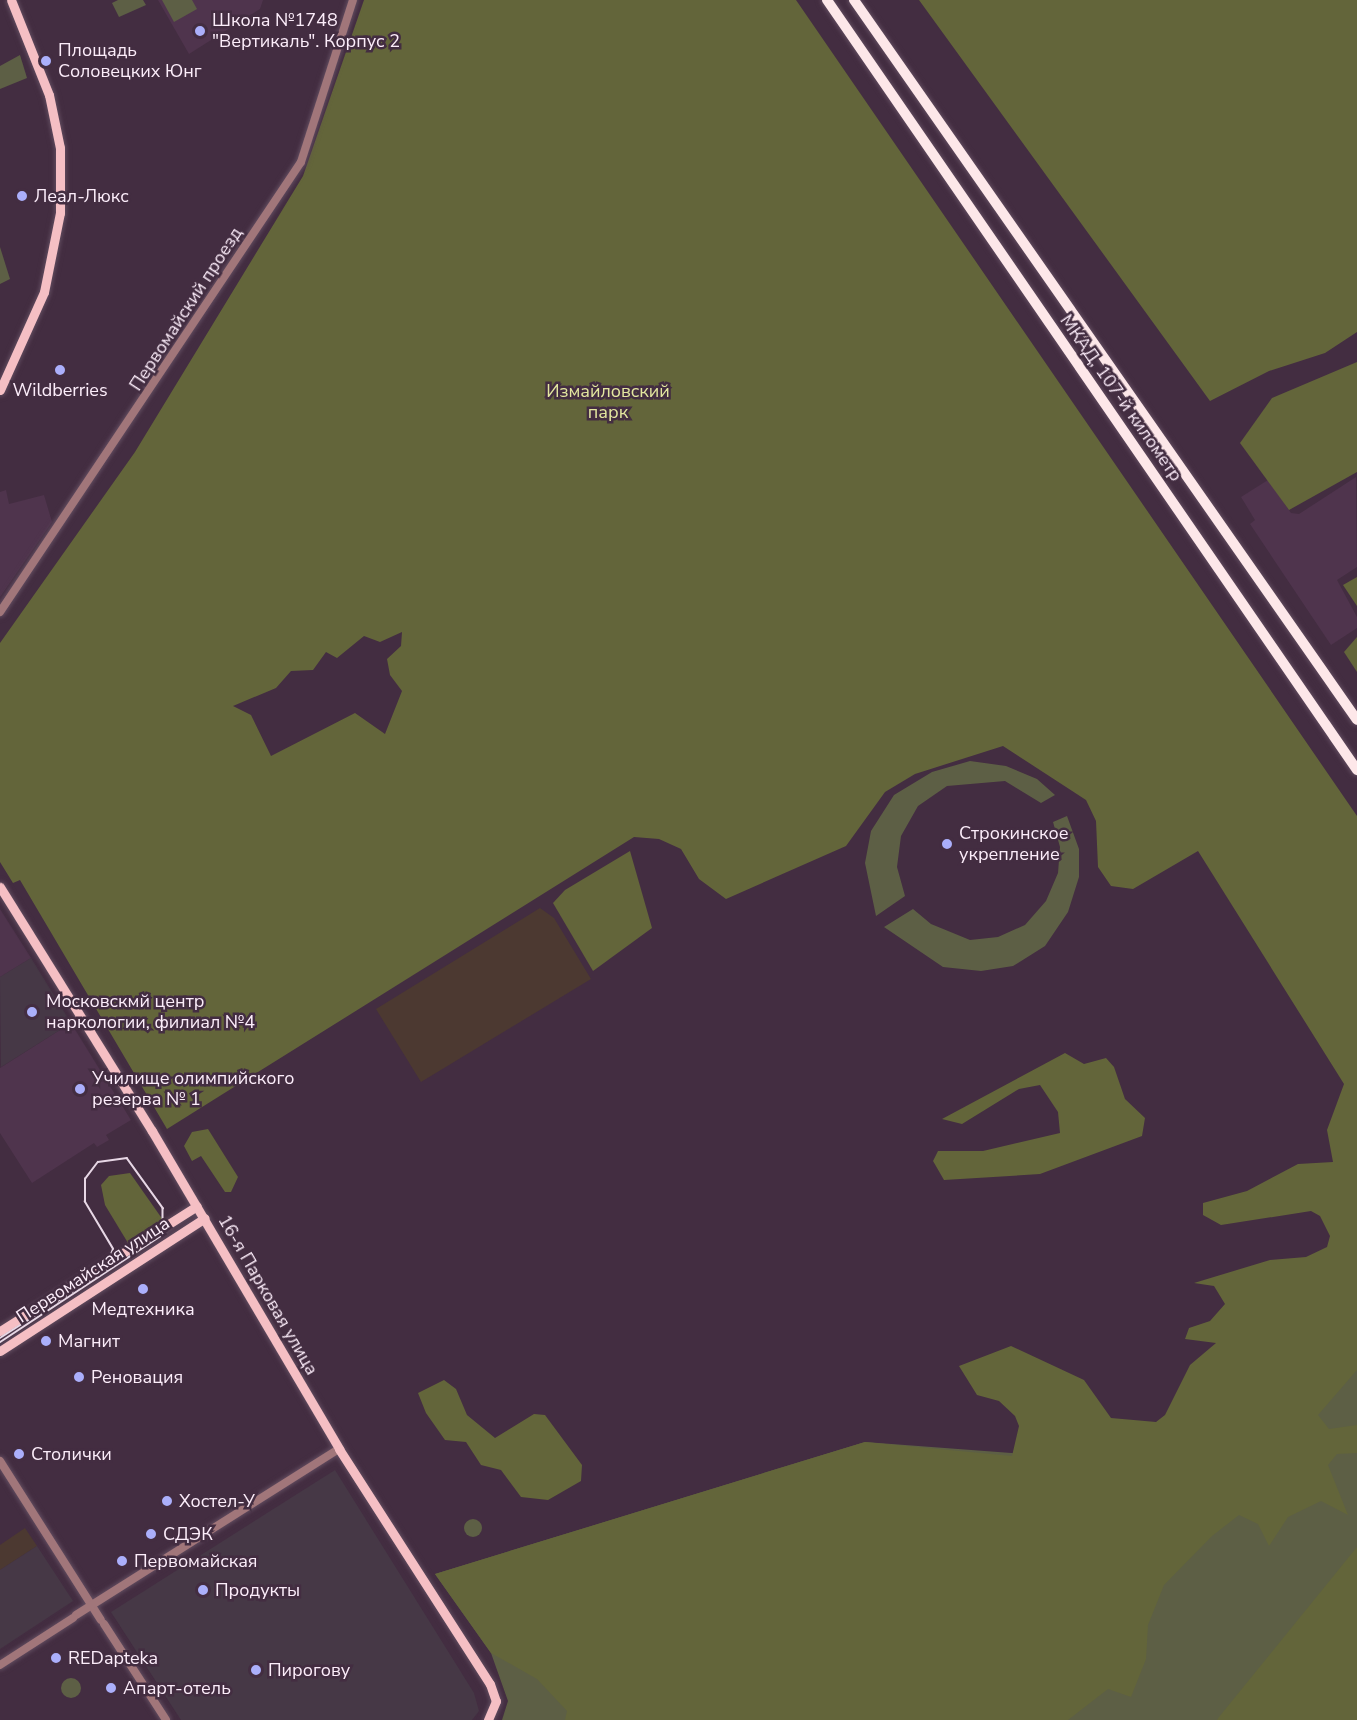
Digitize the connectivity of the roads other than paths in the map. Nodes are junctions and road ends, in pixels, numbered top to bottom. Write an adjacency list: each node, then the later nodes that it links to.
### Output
1 (11, 0): 5 (main road)
2 (353, 0): 6 (street, Первомайский проезд)
3 (827, 0): 8 (highway, МКАД, 107-й километр)
4 (854, 0): 7 (highway, МКАД, 107-й километр)
5 (0, 390)
6 (0, 612)
7 (1357, 720)
8 (1357, 770)
9 (0, 887): 10 (main road, 16-я Парковая улица)
10 (197, 1206): 11 (main road, 16-я Парковая улица); 12 (main road, Первомайская улица)
11 (205, 1218): 13 (main road, Первомайская улица); 14 (main road, 16-я Парковая улица)
12 (0, 1332)
13 (0, 1351)
14 (339, 1449): 16 (street); 19 (main road, 16-я Парковая улица)
15 (0, 1461): 16 (street)
16 (92, 1606): 17 (street); 18 (street)
17 (0, 1665)
18 (166, 1720)
19 (488, 1720)

